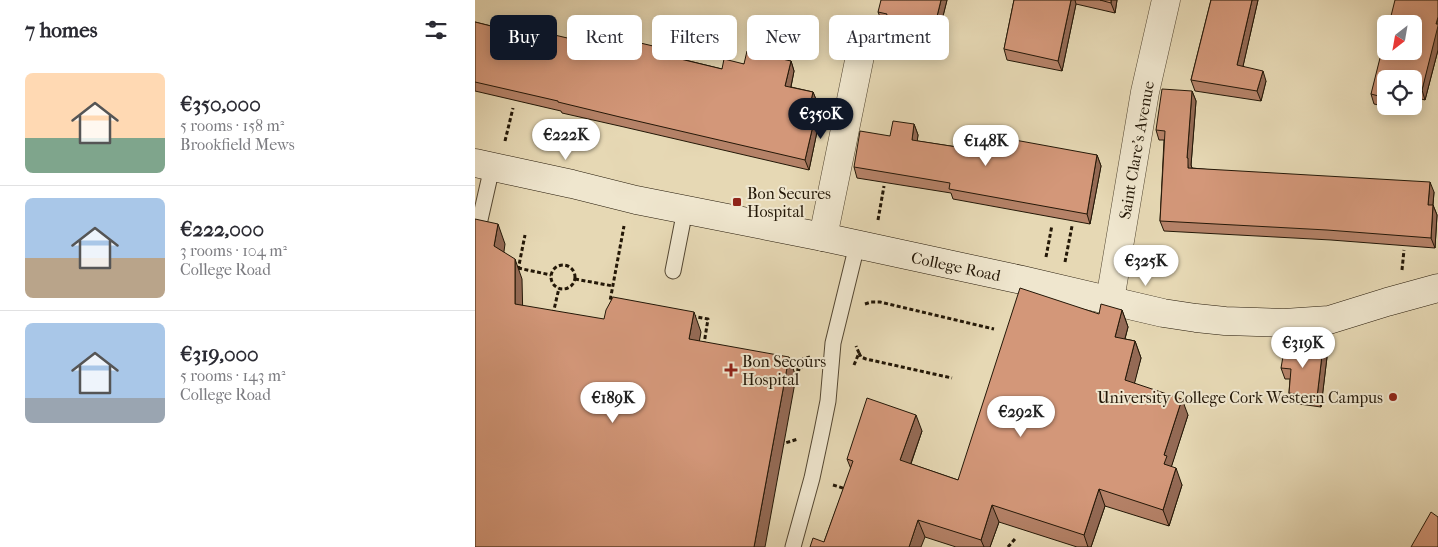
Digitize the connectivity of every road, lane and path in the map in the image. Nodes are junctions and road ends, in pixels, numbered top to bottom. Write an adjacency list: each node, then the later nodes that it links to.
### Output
1 (1166, 0): 25 (street, Saint Clare's Avenue)
2 (859, 60): 13 (street)
3 (513, 108): 4 (path)
4 (491, 158): 6 (street, College Road); 9 (lane)
5 (884, 186): 8 (path)
6 (630, 198): 7 (street, College Road); 22 (path)
7 (685, 210): 13 (street, College Road); 18 (lane)
8 (877, 223)
9 (479, 224)
10 (1052, 225): 15 (path)
11 (1072, 226): 16 (path)
12 (525, 235): 17 (path)
13 (823, 237): 14 (street, College Road)
14 (857, 245): 25 (street, College Road); 31 (lane)
15 (1046, 259)
16 (1065, 262)
17 (518, 268): 19 (path); 20 (path)
18 (673, 271)
19 (516, 275)
20 (551, 275): 21 (path); 23 (path)
21 (575, 279): 22 (path); 23 (path)
22 (613, 286): 26 (path)
23 (559, 288): 29 (path)
24 (1438, 288): 25 (street, College Road)
25 (1110, 300)
26 (619, 302)
27 (862, 308): 30 (path)
28 (690, 316): 32 (path)
29 (551, 320)
30 (994, 329)
31 (832, 349): 34 (path); 36 (lane)
32 (703, 351)
33 (859, 353): 35 (path)
34 (783, 367)
35 (952, 378)
36 (812, 478): 37 (path); 39 (lane)
37 (855, 492)
38 (1015, 539): 40 (path)
39 (793, 547)
40 (1008, 547)

